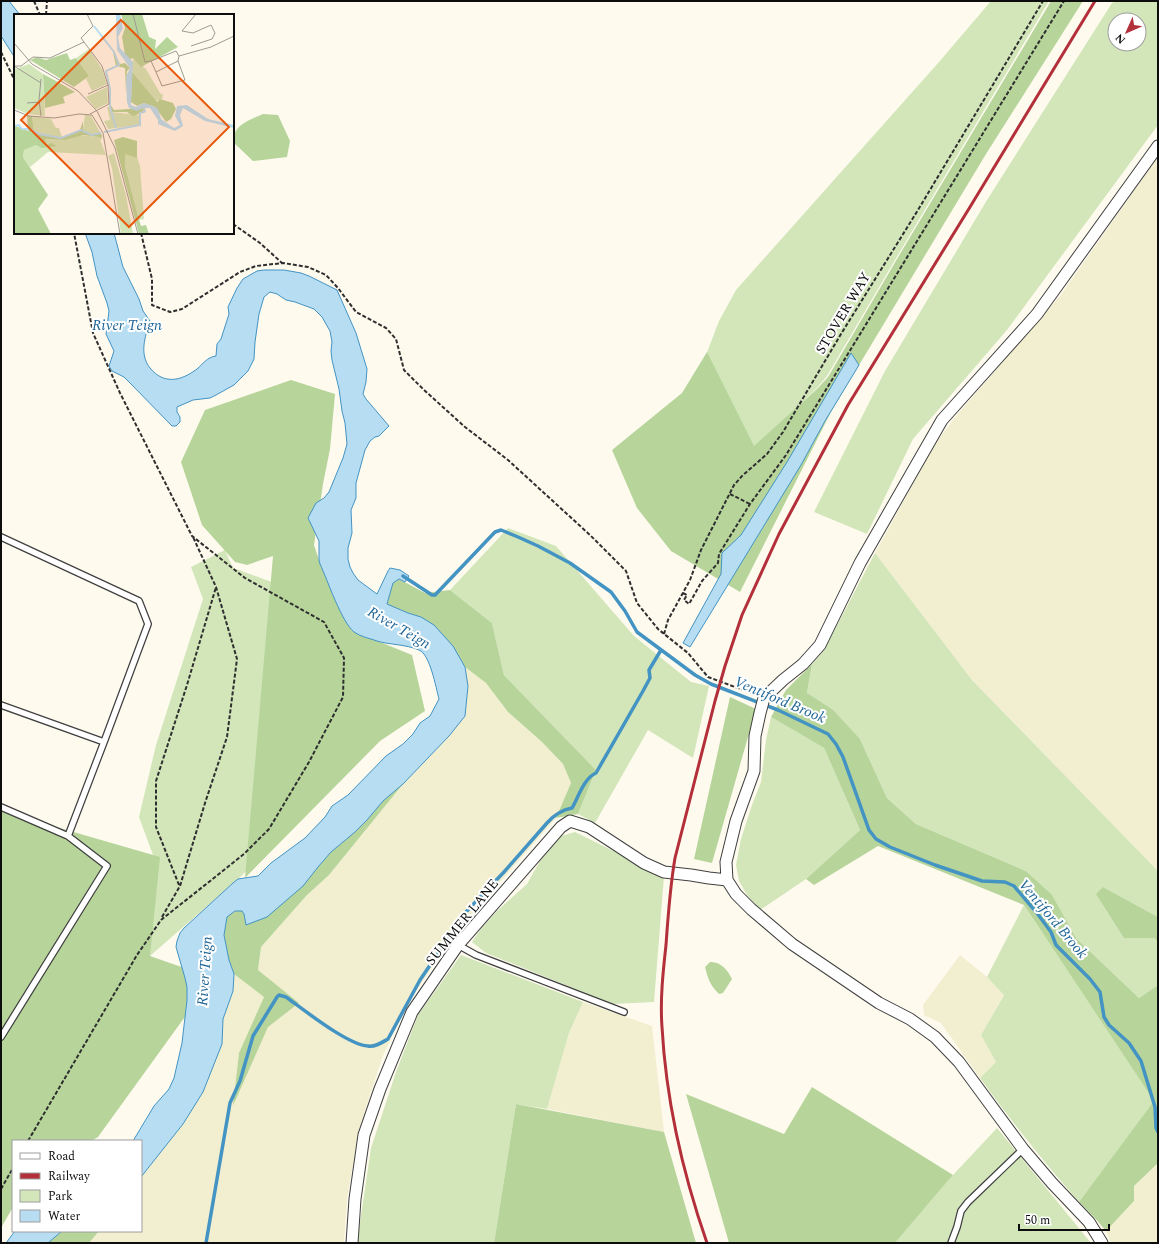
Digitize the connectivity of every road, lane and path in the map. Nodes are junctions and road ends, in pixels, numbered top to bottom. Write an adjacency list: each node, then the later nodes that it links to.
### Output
1 (34, 1): 5 (path)
2 (48, 1): 6 (path)
3 (1043, 1): 14 (path, STOVER WAY)
4 (1064, 1): 15 (path)
5 (40, 14)
6 (46, 14)
7 (1, 52): 8 (path)
8 (14, 79)
9 (1158, 146): 21 (street)
10 (234, 225): 13 (path)
11 (74, 234): 16 (path)
12 (141, 234): 13 (path)
13 (282, 263): 20 (path)
14 (730, 494): 15 (path); 19 (path, STOVER WAY)
15 (750, 504): 19 (path)
16 (192, 536): 18 (path); 28 (path)
17 (1, 537): 23 (lane)
18 (216, 587): 27 (path); 27 (path)
19 (683, 593): 20 (path, STOVER WAY)
20 (664, 634): 21 (path)
21 (764, 700): 26 (street)
22 (1, 705): 23 (lane)
23 (104, 742): 25 (lane)
24 (1, 807): 25 (lane)
25 (68, 836): 31 (lane)
26 (728, 880): 29 (street, SUMMER LANE); 33 (street)
27 (180, 886): 28 (path)
28 (161, 920): 32 (path)
29 (458, 945): 30 (lane); 37 (street, SUMMER LANE)
30 (624, 1012)
31 (1, 1037)
32 (29, 1140)
33 (1023, 1149): 36 (lane); 39 (street)
34 (12, 1170): 35 (path)
35 (1, 1189)
36 (952, 1241): 38 (lane)
37 (352, 1243)
38 (959, 1243)
39 (1102, 1243)

